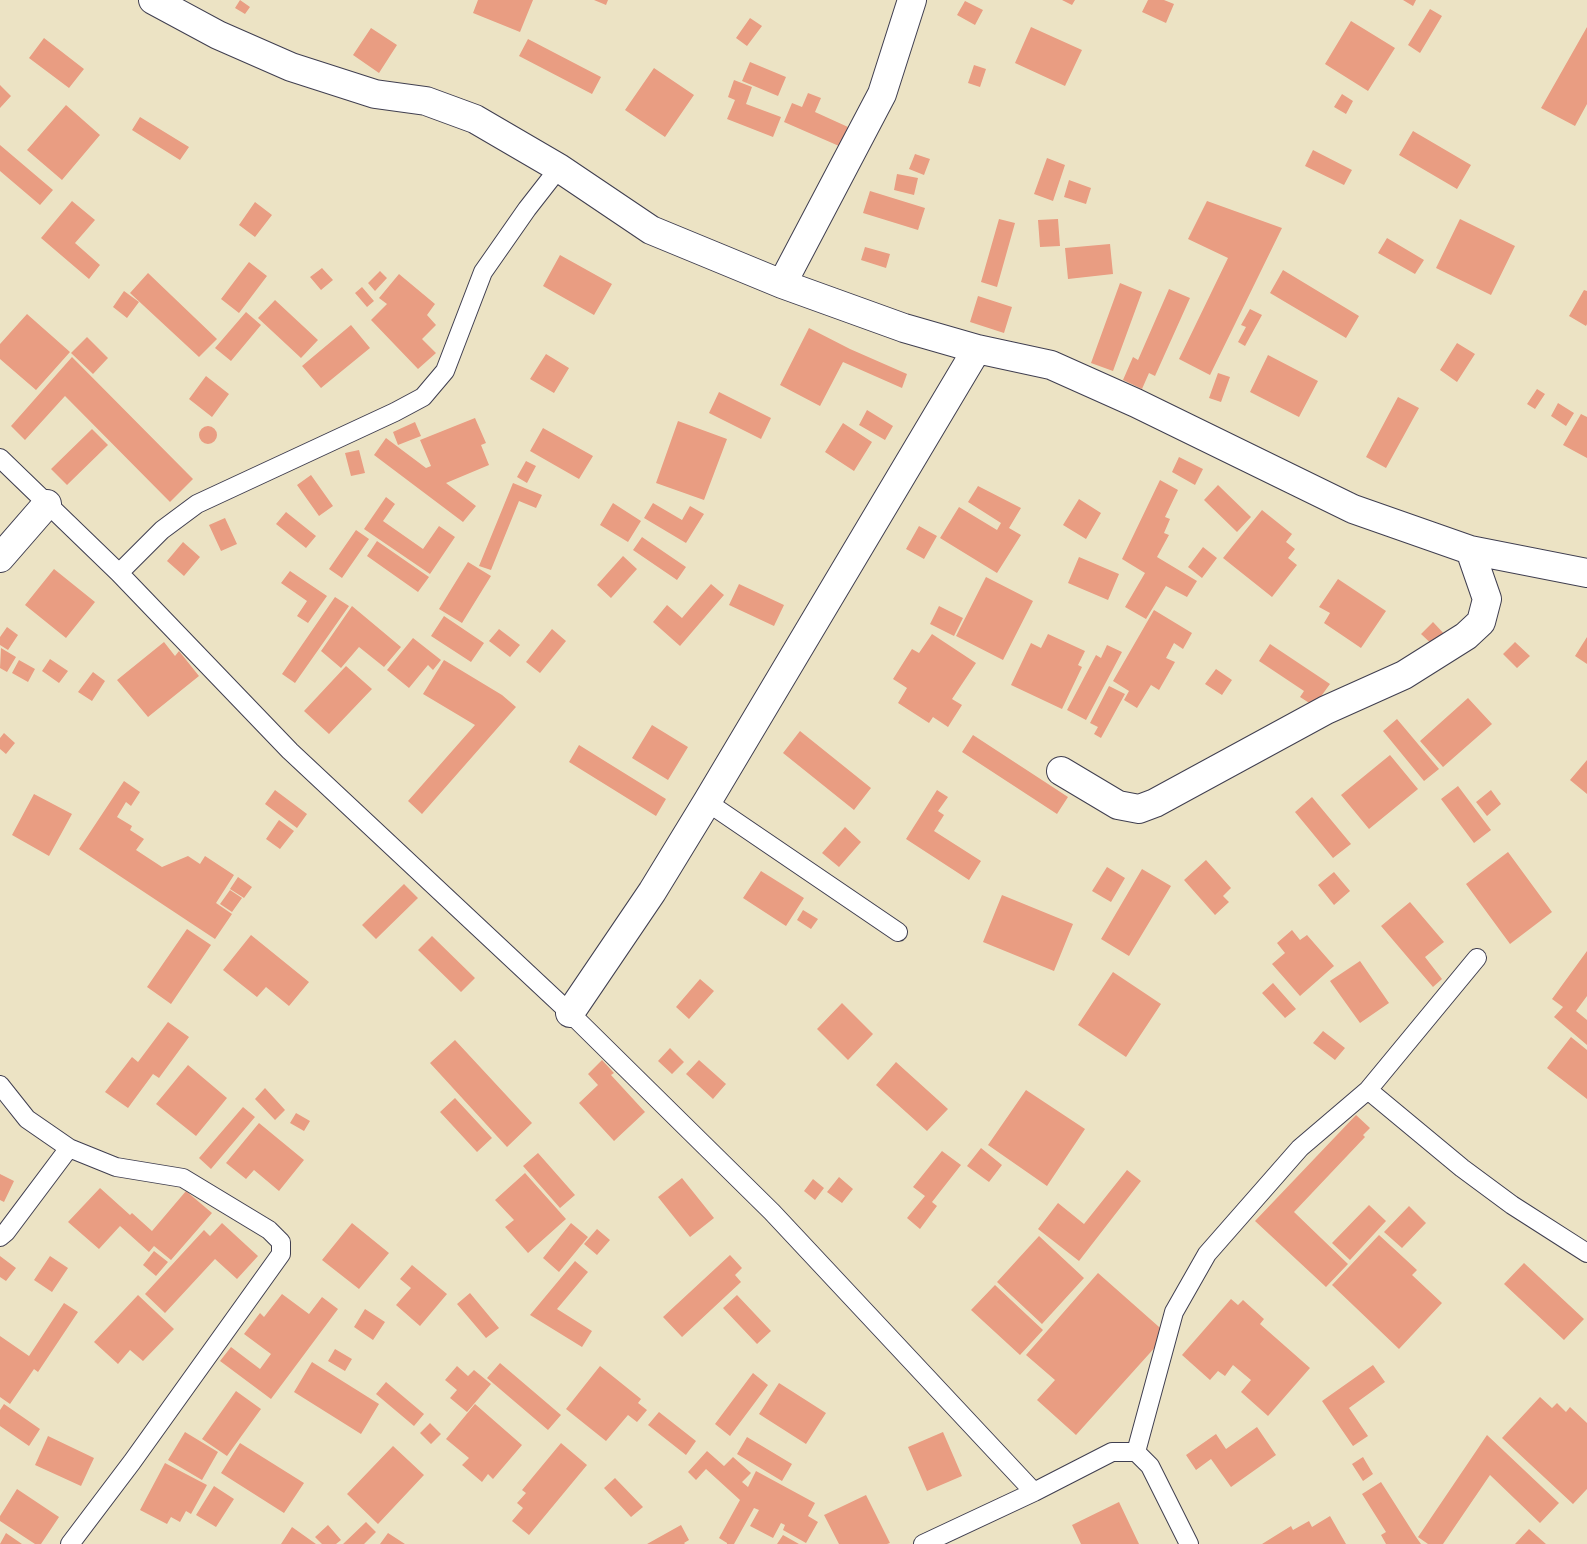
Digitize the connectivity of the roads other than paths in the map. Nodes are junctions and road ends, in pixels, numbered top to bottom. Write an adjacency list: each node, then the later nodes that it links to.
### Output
1 (153, 0): 3 (street)
2 (912, 0): 4 (street)
3 (559, 168): 4 (street); 10 (lane)
4 (782, 284): 5 (street)
5 (977, 349): 8 (street); 13 (street)
6 (0, 458): 7 (lane)
7 (47, 504): 9 (street); 10 (lane)
8 (1470, 550): 11 (street); 12 (street)
9 (0, 558)
10 (119, 573): 16 (lane)
11 (1587, 573)
12 (1061, 771)
13 (708, 802): 14 (lane); 16 (street)
14 (898, 932)
15 (1476, 958): 18 (lane)
16 (570, 1013): 23 (lane)
17 (0, 1085): 19 (lane)
18 (1368, 1090): 21 (lane); 22 (lane)
19 (69, 1148): 20 (lane); 24 (lane)
20 (0, 1237)
21 (1587, 1253)
22 (1136, 1452): 23 (lane); 26 (lane)
23 (1034, 1492): 25 (lane)
24 (70, 1544)
25 (923, 1544)
26 (1188, 1544)

